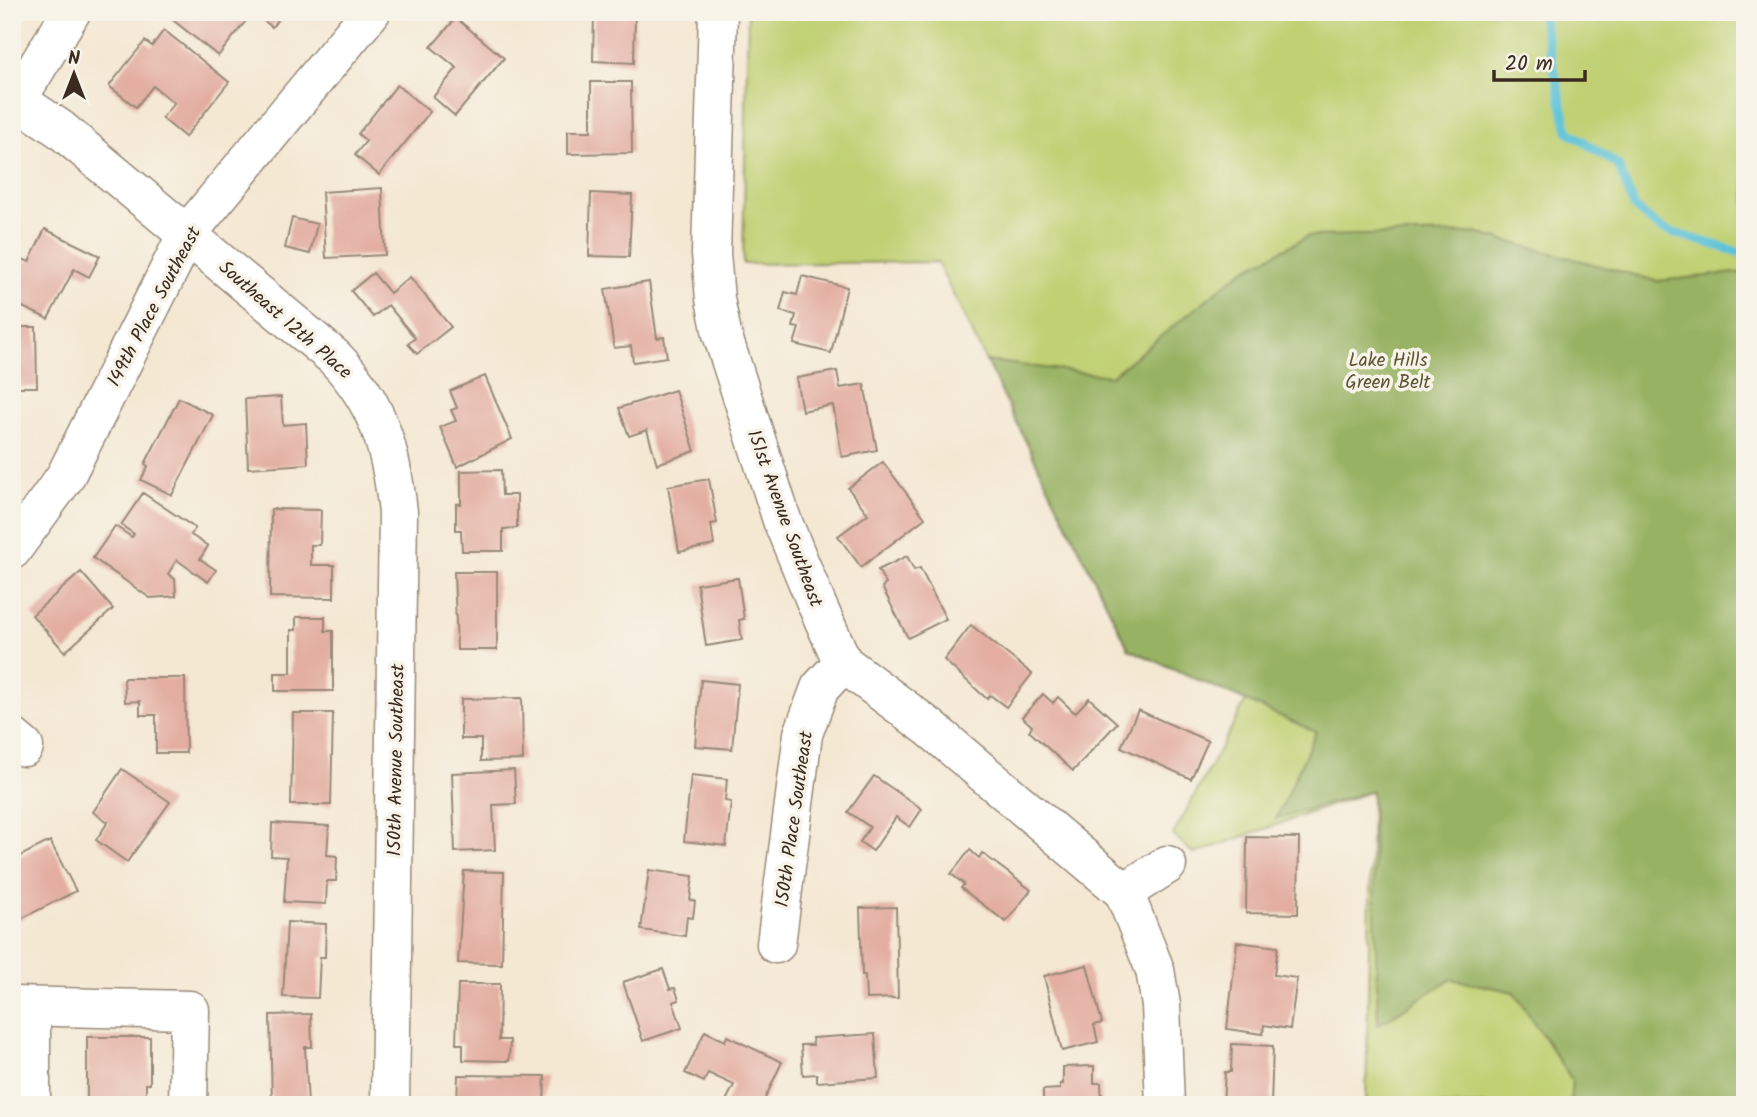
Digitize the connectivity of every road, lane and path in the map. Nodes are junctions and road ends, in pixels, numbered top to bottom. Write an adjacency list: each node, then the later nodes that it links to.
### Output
1 (71, 12): 4 (street)
2 (371, 12): 5 (street, 149th Place Southeast)
3 (718, 12): 8 (street, 151st Avenue Southeast)
4 (15, 104): 5 (street, Southeast 12th Place)
5 (187, 234): 6 (street, Southeast 12th Place); 7 (street, 149th Place Southeast)
6 (378, 418): 15 (street, 150th Avenue Southeast)
7 (12, 550)
8 (843, 663): 10 (street); 11 (street, 150th Place Southeast)
9 (1167, 865): 10 (street)
10 (1124, 892): 16 (street)
11 (776, 944)
12 (22, 1007): 13 (street); 14 (street)
13 (31, 1105)
14 (188, 1105)
15 (390, 1105)
16 (1165, 1105)

